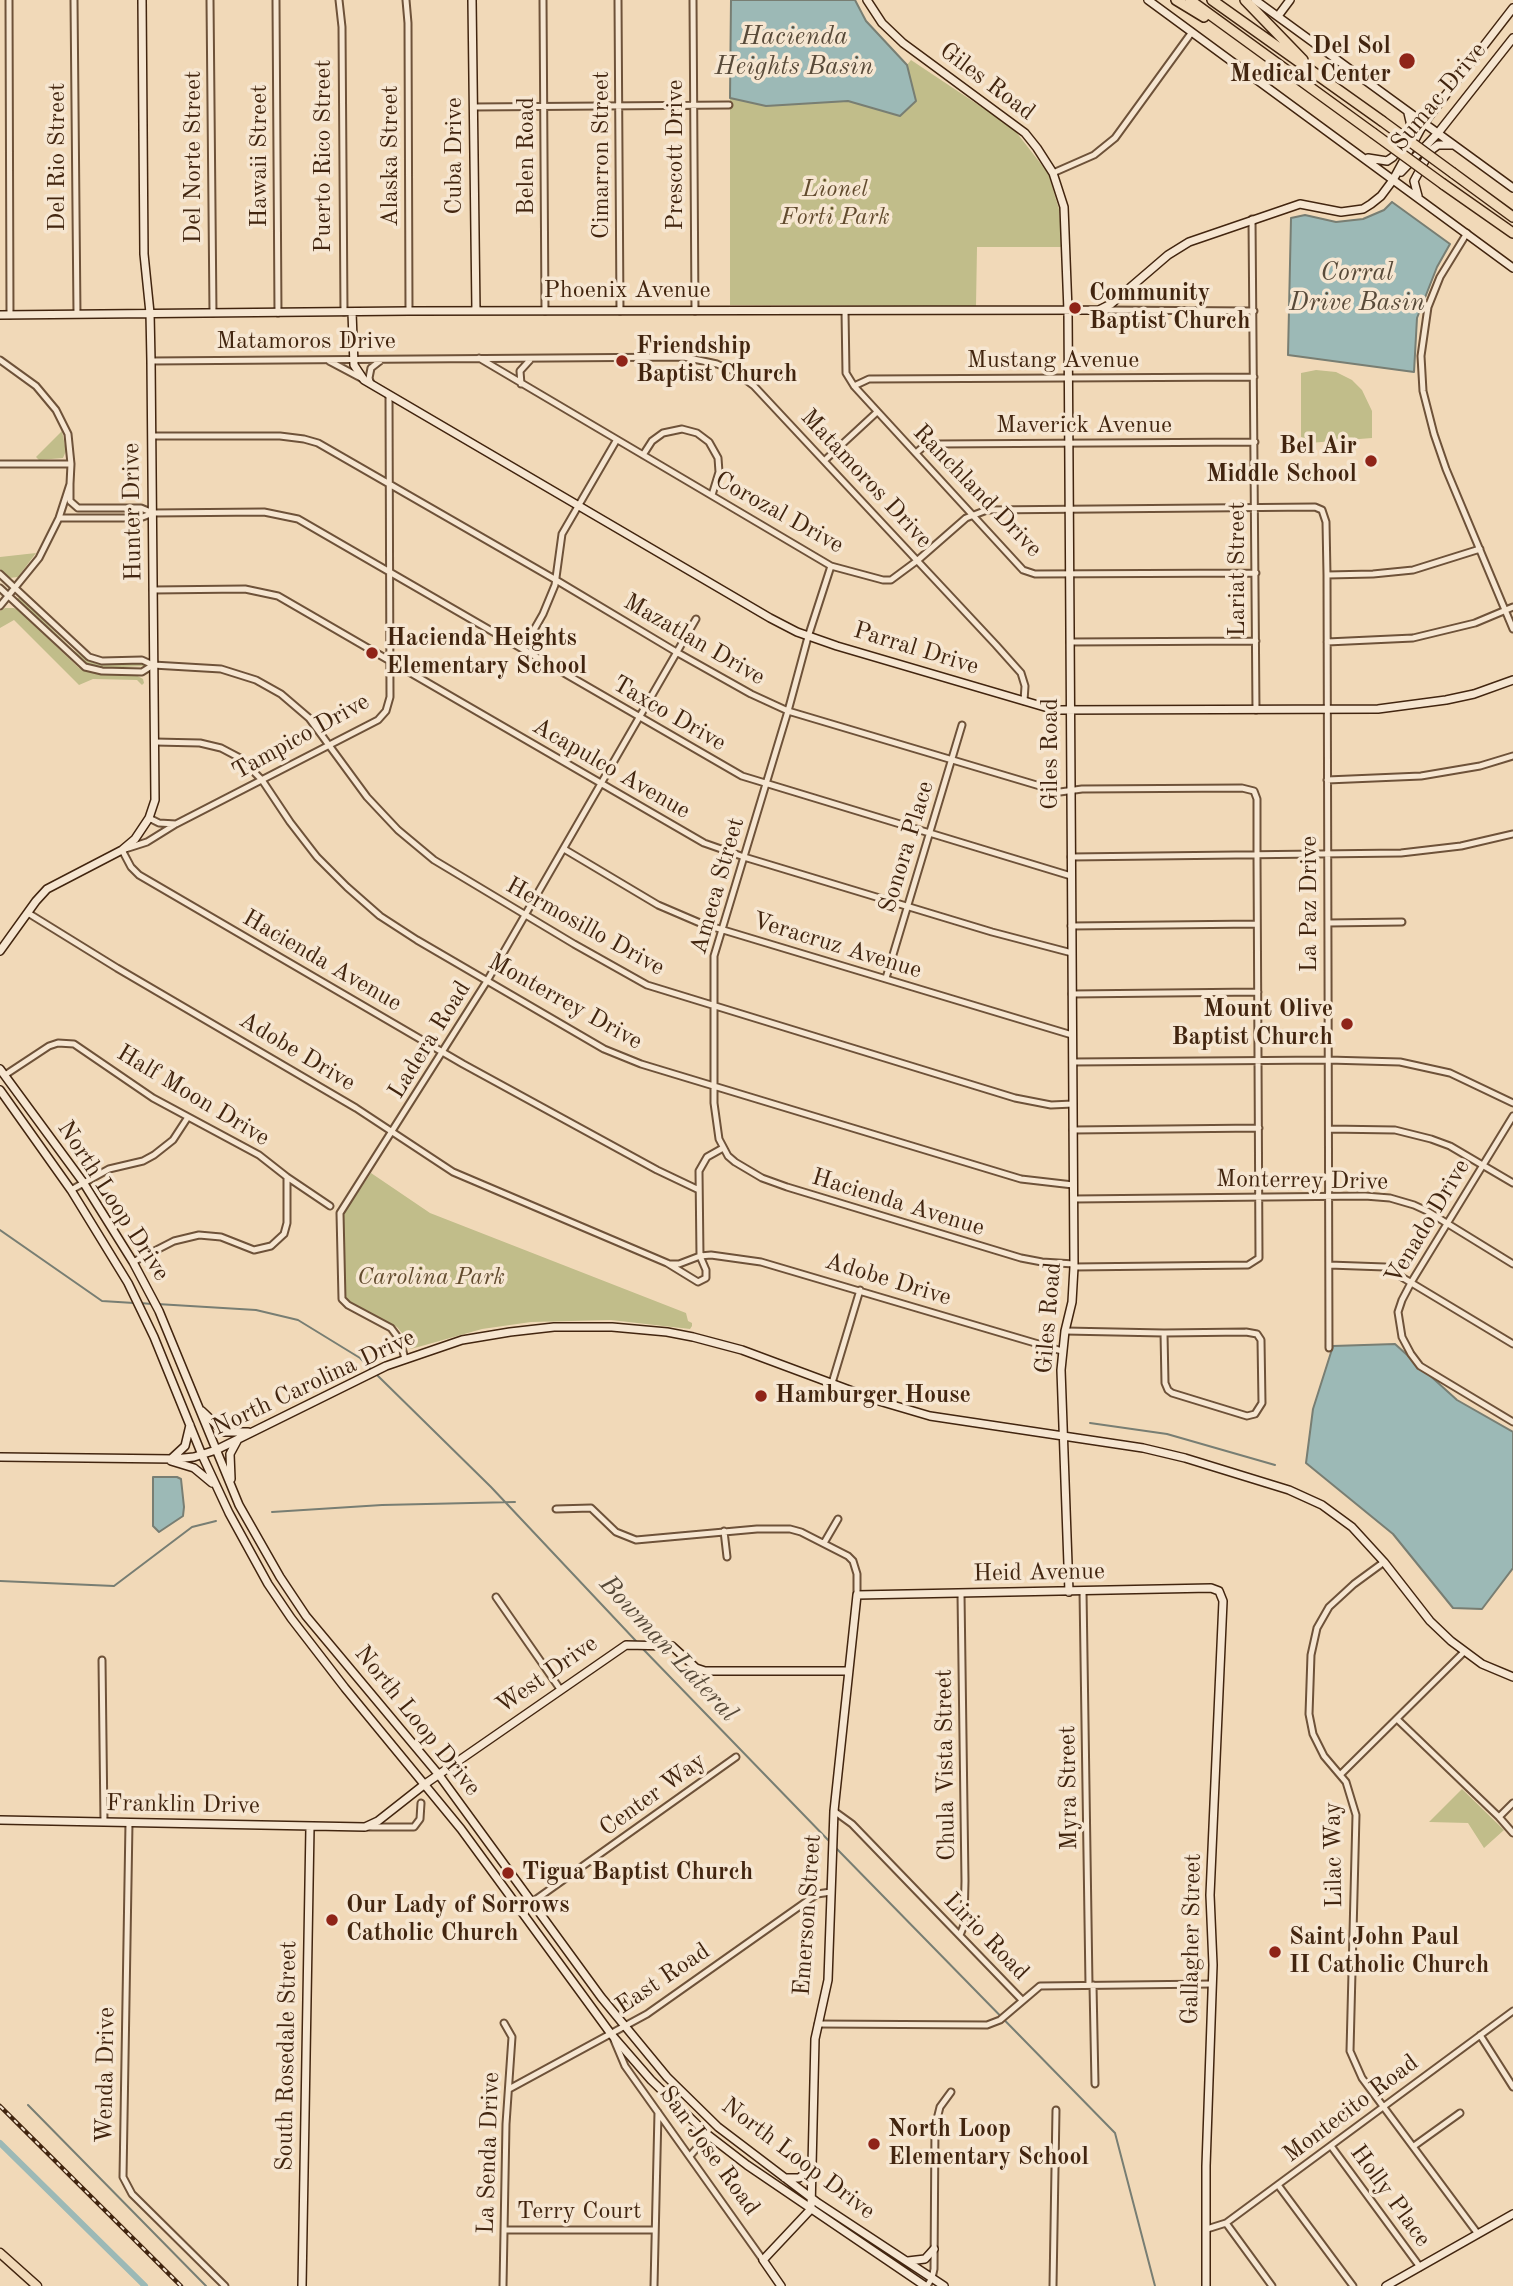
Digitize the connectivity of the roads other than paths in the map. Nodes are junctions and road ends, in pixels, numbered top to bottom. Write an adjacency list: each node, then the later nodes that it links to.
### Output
1 (9, 0): 62 (street)
2 (74, 0): 60 (street, Del Rio Street)
3 (142, 0): 57 (street, Hunter Drive)
4 (210, 0): 58 (street, Del Norte Street)
5 (276, 0): 59 (street, Hawaii Street)
6 (339, 0): 55 (street, Puerto Rico Street)
7 (405, 0): 49 (street, Alaska Street)
8 (472, 0): 30 (street, Cuba Drive)
9 (543, 0): 29 (street, Belen Road)
10 (618, 0): 26 (street, Cimarron Street)
11 (693, 0): 27 (street, Prescott Drive)
12 (867, 0): 36 (street, Giles Road)
13 (1148, 0): 22 (street)
14 (1175, 0): 24 (highway)
15 (1190, 0): 24 (highway)
16 (1213, 0): 25 (highway)
17 (1245, 0): 25 (highway)
18 (1255, 0): 21 (street)
19 (1290, 0): 21 (street)
20 (1513, 9): 32 (street, Sumac Drive)
21 (1278, 16): 31 (street)
22 (1192, 32): 35 (street); 36 (street)
23 (1513, 38): 33 (street, Sumac Drive)
24 (1244, 41): 42 (highway, bridge)
25 (1322, 79): 40 (highway, bridge)
26 (619, 105): 27 (street); 29 (street); 47 (street, Cimarron Street)
27 (693, 105): 28 (street); 52 (street, Prescott Drive)
28 (729, 105)
29 (544, 106): 30 (street); 51 (street, Belen Road)
30 (474, 107): 50 (street, Cuba Drive)
31 (1408, 111): 32 (street); 35 (street)
32 (1424, 123): 33 (street); 37 (street, Sumac Drive)
33 (1438, 133): 34 (street); 37 (street, Sumac Drive)
34 (1454, 145): 38 (street); 39 (street)
35 (1364, 157): 37 (street)
36 (1053, 173): 53 (street, Giles Road)
37 (1393, 180): 39 (street); 41 (street)
38 (1513, 188)
39 (1419, 198): 43 (street)
40 (1513, 218)
41 (1252, 219): 48 (street); 54 (street, Lariat Street)
42 (1497, 221): 44 (highway); 45 (highway)
43 (1468, 233): 46 (street); 99 (street)
44 (1513, 233)
45 (1513, 239)
46 (1513, 268)
47 (620, 310): 51 (street, Phoenix Avenue); 52 (street, Phoenix Avenue)
48 (1100, 310): 53 (street, Phoenix Avenue); 54 (street, Phoenix Avenue)
49 (410, 311): 50 (street, Phoenix Avenue); 55 (street, Phoenix Avenue)
50 (475, 311): 51 (street, Phoenix Avenue)
51 (545, 311)
52 (695, 311): 56 (street, Phoenix Avenue)
53 (1068, 311): 56 (street, Phoenix Avenue); 72 (street, Giles Road)
54 (1254, 311): 71 (street, Lariat Street)
55 (348, 312): 59 (street, Phoenix Avenue); 70 (street, Puerto Rico Street)
56 (845, 312): 76 (street, Ranchland Drive)
57 (150, 313): 58 (street, Phoenix Avenue); 60 (street, Phoenix Avenue); 69 (street, Hunter Drive)
58 (213, 313): 59 (street, Phoenix Avenue)
59 (278, 313)
60 (77, 314): 62 (street, Phoenix Avenue)
61 (0, 315): 62 (street, Phoenix Avenue)
62 (10, 315)
63 (479, 358): 64 (street, Matamoros Drive); 65 (street, Matamoros Drive); 73 (street, Corozal Drive)
64 (384, 359): 70 (street, Matamoros Drive); 74 (street)
65 (503, 359): 66 (street, Matamoros Drive); 73 (street)
66 (532, 359): 75 (street); 85 (street, Matamoros Drive)
67 (0, 360): 87 (street)
68 (326, 360): 69 (street, Matamoros Drive); 70 (street, Matamoros Drive); 74 (street, Parral Drive)
69 (151, 361): 79 (street, Hunter Drive)
70 (353, 361): 74 (street, Parral Drive)
71 (1254, 377): 72 (street, Mustang Avenue); 81 (street, Lariat Street)
72 (1068, 378): 76 (street, Mustang Avenue); 82 (street, Giles Road)
73 (511, 379): 75 (street, Corozal Drive)
74 (368, 382): 77 (street, Parral Drive)
75 (521, 384): 80 (street, Corozal Drive)
76 (854, 386): 78 (street, Ranchland Drive)
77 (389, 395): 89 (street, Tampico Drive); 91 (street, Parral Drive)
78 (877, 412): 83 (street, Ranchland Drive); 85 (street)
79 (152, 436): 89 (street, Mazatlan Drive); 96 (street, Hunter Drive)
80 (616, 441): 84 (street, Corozal Drive); 91 (street)
81 (1255, 442): 82 (street, Maverick Avenue); 92 (street, Lariat Street)
82 (1069, 443): 83 (street, Maverick Avenue); 94 (street, Giles Road)
83 (916, 453): 97 (street, Ranchland Drive)
84 (643, 455): 90 (street, Corozal Drive); 90 (street)
85 (824, 461): 100 (street, Matamoros Drive)
86 (0, 464): 87 (street)
87 (71, 464): 88 (street)
88 (70, 484): 93 (street); 95 (street)
89 (389, 484): 102 (street, Tampico Drive); 107 (street, Mazatlan Drive)
90 (712, 495): 101 (street, Corozal Drive)
91 (579, 506): 107 (street); 117 (street, Parral Drive)
92 (1256, 508): 94 (street); 103 (street, Lariat Street); 106 (street, La Paz Drive)
93 (85, 509): 95 (street); 96 (street)
94 (1068, 509): 97 (street); 105 (street, Giles Road)
95 (62, 511): 98 (street)
96 (153, 513): 98 (street); 102 (street, Taxco Drive); 110 (street, Hunter Drive)
97 (972, 514): 100 (street, Corozal Drive); 105 (street, Ranchland Drive)
98 (59, 518): 109 (street)
99 (1480, 549): 106 (street); 114 (street)
100 (918, 560): 101 (street, Corozal Drive); 126 (street, Matamoros Drive)
101 (831, 566): 117 (street, Ameca Street)
102 (390, 571): 121 (street, Taxco Drive); 123 (street, Tampico Drive)
103 (1256, 573): 105 (street, Ranchland Drive); 118 (street, Lariat Street)
104 (0, 574): 109 (street)
105 (1069, 574): 119 (street, Giles Road)
106 (1326, 575): 120 (street, La Paz Drive)
107 (556, 580): 121 (street); 122 (street, Mazatlan Drive)
108 (0, 589): 111 (street)
109 (16, 589): 111 (street); 124 (street)
110 (153, 590): 123 (street, Acapulco Avenue); 124 (street, Hunter Drive)
111 (9, 597): 112 (street); 124 (street)
112 (0, 606)
113 (1513, 607): 114 (street)
114 (1506, 611): 116 (street); 120 (street)
115 (696, 619): 122 (street, Ladera Road)
116 (1513, 629)
117 (808, 637): 126 (street, Parral Drive); 129 (street, Ameca Street)
118 (1256, 641): 119 (street); 127 (street, Lariat Street)
119 (1070, 642): 130 (street, Giles Road)
120 (1327, 642): 128 (street, La Paz Drive)
121 (523, 649): 131 (street, Taxco Drive)
122 (678, 653): 129 (street, Mazatlan Drive); 131 (street, Ladera Road)
123 (390, 663): 134 (street, Tampico Drive); 139 (street, Acapulco Avenue)
124 (153, 665): 133 (street, Hunter Drive); 134 (street, Hermosillo Drive)
125 (1513, 680): 128 (street, Parral Drive)
126 (1024, 701): 130 (street, Parral Drive)
127 (1256, 710): 128 (street, Parral Drive); 130 (street, Parral Drive)
128 (1327, 710): 138 (street, La Paz Drive)
129 (788, 711): 136 (street, Mazatlan Drive); 140 (street, Ameca Street)
130 (1070, 711): 141 (street, Giles Road)
131 (640, 718): 139 (street, Ladera Road); 140 (street, Taxco Drive)
132 (962, 725): 136 (street, Sonora Place)
133 (155, 742): 137 (street, Monterrey Drive); 142 (street, Hunter Drive)
134 (330, 744): 137 (street, Tampico Drive); 155 (street, Hermosillo Drive)
135 (1513, 756): 138 (street)
136 (952, 760): 141 (street, Mazatlan Drive); 144 (street, Sonora Place)
137 (262, 780): 143 (street, Tampico Drive); 164 (street, Monterrey Drive)
138 (1327, 780): 148 (street, La Paz Drive)
139 (602, 783): 146 (street, Ladera Road); 150 (street, Acapulco Avenue)
140 (765, 784): 144 (street, Taxco Drive); 150 (street, Ameca Street)
141 (1071, 791): 149 (street, Mazatlan Drive); 151 (street, Giles Road)
142 (149, 818): 143 (street); 147 (street, Hunter Drive)
143 (176, 824): 147 (street, Tampico Drive)
144 (930, 833): 152 (street, Taxco Drive); 153 (street, Sonora Place)
145 (1513, 834): 148 (street)
146 (564, 849): 155 (street, Ladera Road); 160 (street, Veracruz Avenue)
147 (122, 850): 154 (street, Hunter Drive); 169 (street, Hacienda Avenue)
148 (1328, 855): 149 (street); 157 (street, La Paz Drive)
149 (1257, 856): 151 (street); 158 (street)
150 (744, 857): 153 (street, Acapulco Avenue); 160 (street, Ameca Street)
151 (1072, 857): 152 (street, Giles Road)
152 (1071, 876): 159 (street, Giles Road)
153 (908, 906): 162 (street, Acapulco Avenue); 163 (street, Sonora Place)
154 (28, 913): 161 (street, Hunter Drive); 183 (street, Adobe Drive)
155 (526, 915): 164 (street, Ladera Road); 167 (street, Hermosillo Drive)
156 (1402, 922): 157 (street)
157 (1328, 923): 170 (street, La Paz Drive)
158 (1257, 924): 159 (street); 165 (street)
159 (1071, 926): 162 (street, Giles Road)
160 (722, 930): 163 (street, Veracruz Avenue); 167 (street, Ameca Street)
161 (0, 951)
162 (1072, 953): 166 (street, Giles Road)
163 (886, 978): 168 (street, Veracruz Avenue)
164 (487, 981): 169 (street, Ladera Road); 174 (street, Monterrey Drive)
165 (1258, 992): 166 (street); 171 (street)
166 (1072, 994): 168 (street, Giles Road)
167 (713, 1006): 174 (street, Ameca Street); 177 (street, Hermosillo Drive)
168 (1072, 1035): 172 (street, Giles Road)
169 (443, 1052): 183 (street, Ladera Road); 191 (street, Hacienda Avenue)
170 (1328, 1060): 171 (street); 176 (street); 181 (street, La Paz Drive)
171 (1259, 1061): 172 (street); 180 (street)
172 (1073, 1062): 177 (street, Giles Road)
173 (3, 1072): 179 (street, Half Moon Drive); 187 (street, North Loop Drive)
174 (714, 1086): 184 (street, Ameca Street); 189 (street, Monterrey Drive)
175 (0, 1090): 190 (street, North Loop Drive)
176 (1513, 1102)
177 (1073, 1104): 182 (street, Giles Road)
178 (1513, 1116): 185 (street, Venado Drive)
179 (188, 1117): 186 (street, Half Moon Drive); 187 (street)
180 (1259, 1128): 182 (street); 193 (street)
181 (1328, 1129): 185 (street); 192 (street, La Paz Drive)
182 (1073, 1130): 189 (street, Giles Road)
183 (393, 1131): 199 (street, Adobe Drive); 210 (street, Ladera Road)
184 (723, 1148): 191 (street); 201 (street, Hacienda Avenue)
185 (1483, 1165): 188 (street); 196 (street, Venado Drive)
186 (287, 1177): 195 (street, Half Moon Drive); 198 (street)
187 (83, 1182): 190 (street); 198 (street, North Loop Drive)
188 (1513, 1184)
189 (1073, 1185): 194 (street, Giles Road)
190 (71, 1190): 214 (street, North Loop Drive)
191 (699, 1190): 197 (street)
192 (1329, 1197): 193 (street, Monterrey Drive); 196 (street, Monterrey Drive); 202 (street, La Paz Drive)
193 (1259, 1198): 194 (street, Monterrey Drive); 201 (street, Hacienda Avenue)
194 (1074, 1199): 201 (street, Giles Road)
195 (330, 1206)
196 (1447, 1224): 200 (street, Monterrey Drive); 203 (street, Venado Drive)
197 (700, 1256): 199 (street, Adobe Drive); 199 (street, Adobe Drive); 204 (street, Adobe Drive)
198 (133, 1262): 212 (street, North Loop Drive)
199 (667, 1263)
200 (1513, 1264)
201 (1074, 1265): 205 (street, Giles Road)
202 (1329, 1265): 203 (street); 208 (street, La Paz Drive)
203 (1412, 1281): 207 (street); 213 (street, Venado Drive)
204 (860, 1290): 209 (street, Adobe Drive); 211 (street)
205 (1065, 1331): 206 (street); 209 (street, Giles Road)
206 (1164, 1333): 206 (street)
207 (1513, 1344)
208 (1329, 1348)
209 (1062, 1351): 216 (street, Giles Road)
210 (405, 1359): 211 (street, North Carolina Drive); 215 (street, North Carolina Drive)
211 (832, 1384): 216 (street, North Carolina Drive)
212 (199, 1407): 215 (street); 218 (street, North Loop Drive)
213 (1513, 1422)
214 (190, 1424): 219 (street, North Loop Drive); 221 (street)
215 (252, 1432): 217 (street, North Carolina Drive)
216 (1063, 1437): 229 (street, North Carolina Drive); 233 (street, Giles Road)
217 (240, 1438): 218 (street, North Carolina Drive); 223 (street)
218 (216, 1450): 219 (street, North Carolina Drive); 223 (street, North Loop Drive)
219 (202, 1455): 221 (street, North Carolina Drive); 222 (street, North Loop Drive)
220 (0, 1457): 221 (street, North Carolina Drive)
221 (167, 1459): 222 (street)
222 (218, 1489): 231 (street, North Loop Drive)
223 (233, 1490): 230 (street, North Loop Drive)
224 (556, 1509): 226 (street)
225 (838, 1519): 227 (street)
226 (724, 1531): 227 (street); 228 (street)
227 (824, 1543): 236 (street)
228 (727, 1557)
229 (1384, 1562): 238 (street, North Carolina Drive); 245 (street, Lilac Way)
230 (280, 1577): 231 (street); 246 (street, North Loop Drive)
231 (268, 1584): 247 (street, North Loop Drive)
232 (1083, 1591): 233 (street, Heid Avenue); 235 (street, Heid Avenue); 263 (street, Myra Street)
233 (1069, 1592): 234 (street, Heid Avenue)
234 (961, 1594): 236 (street, Heid Avenue); 261 (street, Chula Vista Street)
235 (1221, 1594): 262 (street, Gallagher Street)
236 (857, 1595): 240 (street, Emerson Street)
237 (496, 1597): 242 (street)
238 (1464, 1652): 241 (street, North Carolina Drive); 243 (street)
239 (102, 1660): 253 (street)
240 (848, 1671): 242 (street, West Drive); 250 (street, Emerson Street)
241 (1513, 1677)
242 (561, 1689): 246 (street, West Drive)
243 (1398, 1720): 245 (street); 251 (street)
244 (736, 1757): 259 (street, Center Way)
245 (1341, 1774): 275 (street, Lilac Way)
246 (439, 1775): 247 (street); 259 (street, North Loop Drive)
247 (425, 1784): 256 (street); 260 (street, North Loop Drive)
248 (421, 1803): 256 (street, Franklin Drive)
249 (1513, 1803): 251 (street)
250 (834, 1811): 258 (street, Emerson Street); 261 (street, Lirio Road)
251 (1499, 1817): 257 (street)
252 (0, 1820): 253 (street, Franklin Drive)
253 (104, 1822): 254 (street, Franklin Drive)
254 (129, 1823): 255 (street, Franklin Drive); 301 (street, Wenda Drive)
255 (310, 1827): 256 (street, Franklin Drive); 302 (street, South Rosedale Street)
256 (365, 1827)
257 (1513, 1833)
258 (831, 1892): 267 (street, Emerson Street); 268 (street, East Road)
259 (533, 1902): 260 (street, Center Way); 268 (street, North Loop Drive)
260 (521, 1910): 269 (street, North Loop Drive)
261 (960, 1935): 264 (street, Lirio Road)
262 (1212, 1984): 263 (street); 290 (street, Gallagher Street)
263 (1091, 1985): 264 (street); 271 (street, Myra Street)
264 (1022, 2000): 267 (street)
265 (1513, 2011): 270 (street, Montecito Road)
266 (504, 2023): 273 (street, La Senda Drive)
267 (818, 2024): 283 (street, Emerson Street)
268 (626, 2026): 269 (street, East Road); 284 (street, North Loop Drive)
269 (611, 2034): 273 (street, East Road); 277 (street, San Jose Road); 279 (street, North Loop Drive)
270 (1480, 2035): 272 (street); 275 (street, Montecito Road)
271 (1095, 2084)
272 (1513, 2087)
273 (509, 2090): 291 (street, La Senda Drive)
274 (951, 2092): 294 (street)
275 (1383, 2106): 280 (street, Montecito Road); 281 (street, Lilac Way)
276 (1056, 2109): 308 (street)
277 (658, 2112): 282 (street, San Jose Road); 292 (street)
278 (1460, 2113): 281 (street)
279 (708, 2135): 282 (street); 287 (street, North Loop Drive)
280 (1331, 2146): 285 (street, Montecito Road); 298 (street, Holly Place)
281 (1414, 2146): 293 (street, Lilac Way)
282 (690, 2156): 296 (street, San Jose Road)
283 (812, 2168): 284 (street); 286 (street, Emerson Street)
284 (785, 2178): 286 (street, North Loop Drive)
285 (1278, 2185): 289 (street, Montecito Road); 311 (street)
286 (811, 2196): 287 (street, Emerson Street); 297 (street, North Loop Drive)
287 (811, 2210): 296 (street); 306 (street, North Loop Drive)
288 (1513, 2214): 293 (street)
289 (1226, 2223): 290 (street, Montecito Road); 310 (street)
290 (1207, 2229): 309 (street, Gallagher Street)
291 (504, 2230): 292 (street, Terry Court); 303 (street, La Senda Drive)
292 (654, 2230): 304 (street)
293 (1478, 2234): 298 (street)
294 (934, 2249): 297 (street); 299 (street)
295 (0, 2253): 300 (main road)
296 (763, 2260): 305 (street, San Jose Road)
297 (907, 2261): 299 (street, North Loop Drive)
298 (1420, 2267): 312 (street)
299 (932, 2278): 306 (street); 307 (street, North Loop Drive)
300 (37, 2286)
301 (225, 2286)
302 (302, 2286)
303 (503, 2286)
304 (654, 2286)
305 (781, 2286)
306 (926, 2286)
307 (944, 2286)
308 (1053, 2286)
309 (1206, 2286)
310 (1272, 2286)
311 (1353, 2286)
312 (1386, 2286)

